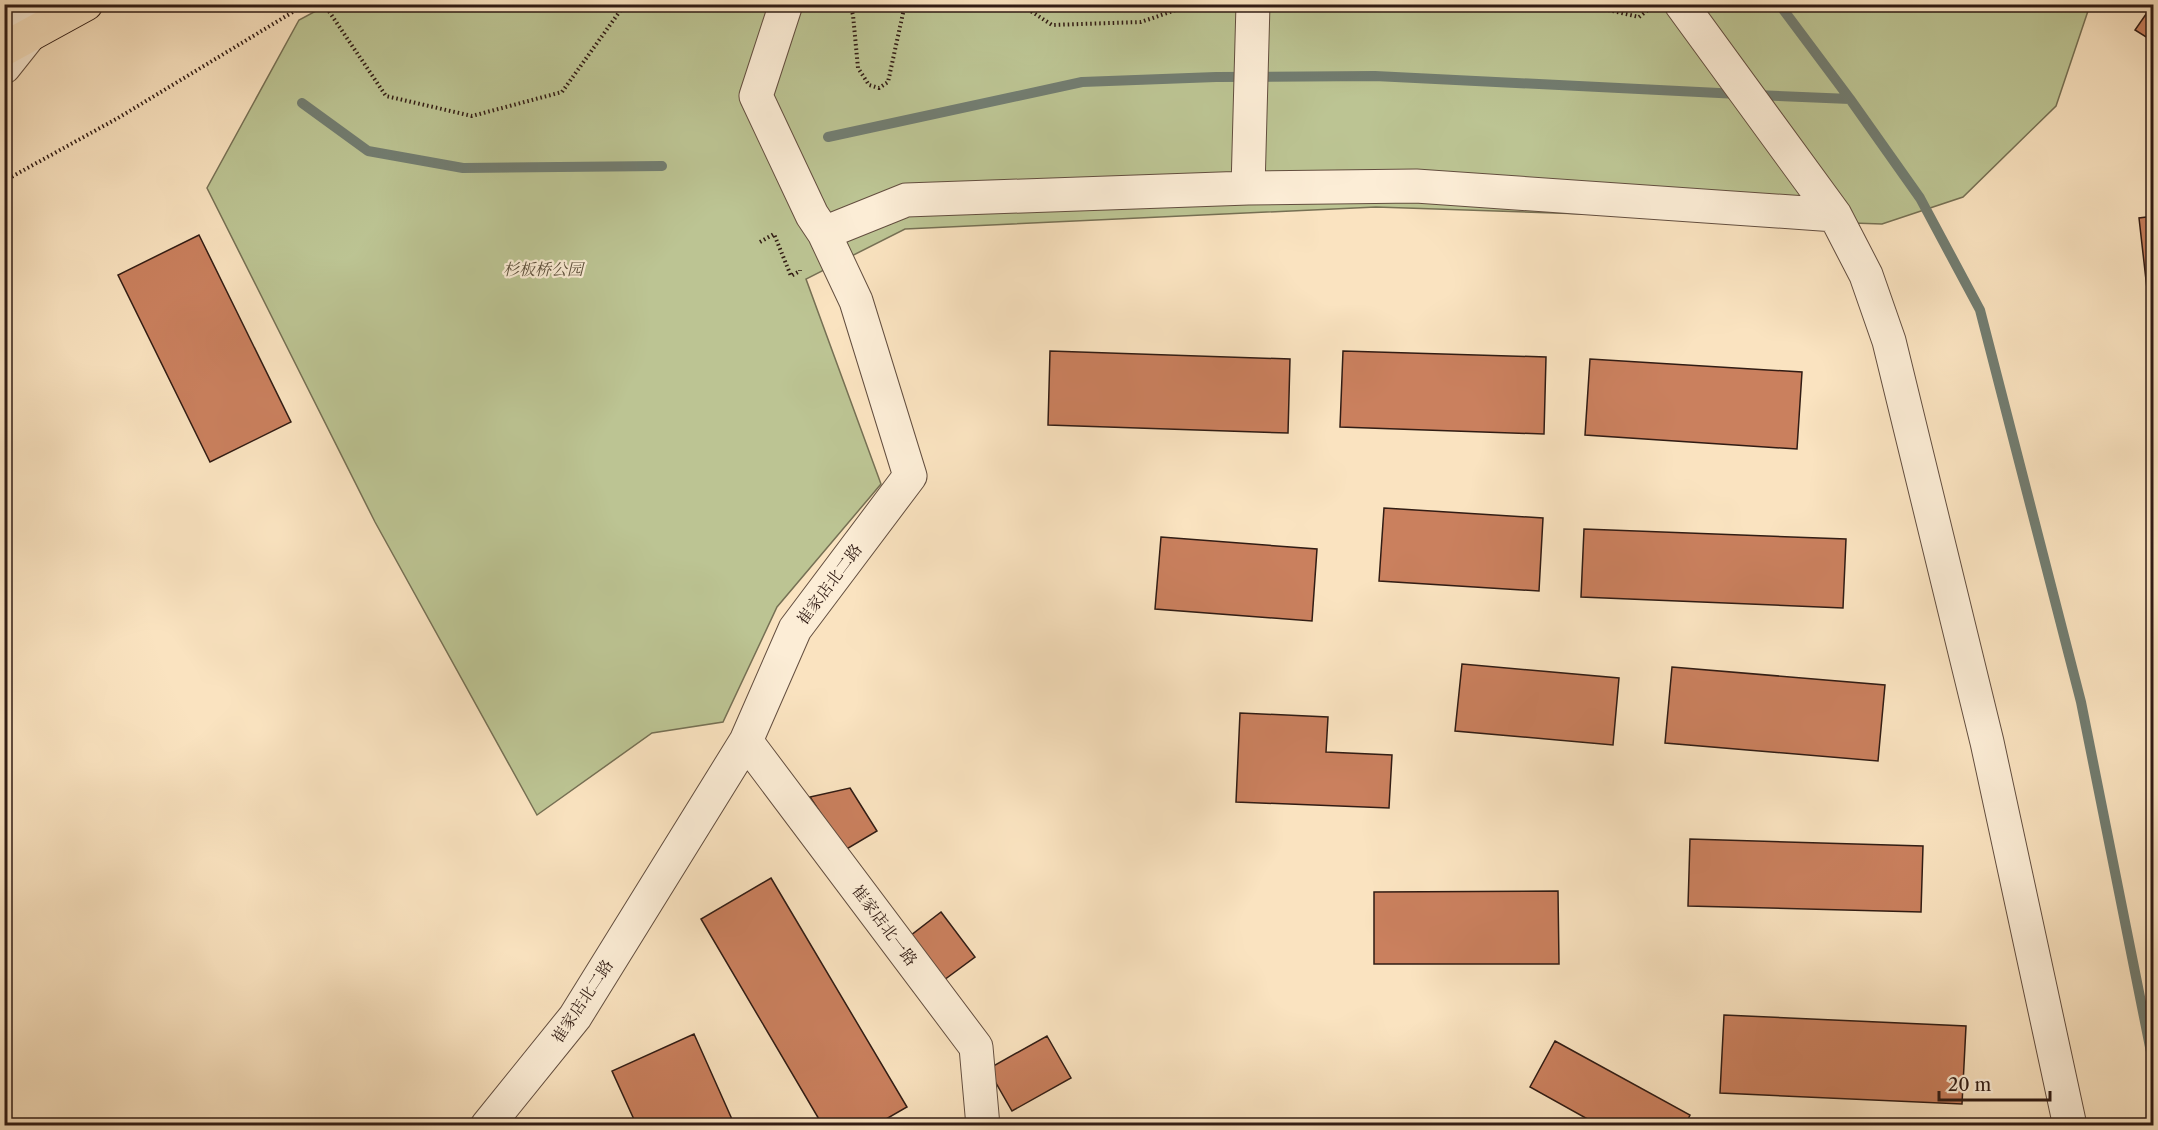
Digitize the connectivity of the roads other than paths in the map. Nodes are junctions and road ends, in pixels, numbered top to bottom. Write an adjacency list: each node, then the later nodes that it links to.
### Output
1 (14, 4): 6 (street)
2 (86, 4): 6 (main road)
3 (786, 4): 10 (street, 崔家店北二路)
4 (1253, 4): 8 (street)
5 (1681, 4): 9 (street)
6 (18, 41): 7 (street)
7 (4, 67)
8 (1248, 188): 9 (street); 10 (street)
9 (1835, 215): 14 (street)
10 (824, 233): 11 (street, 崔家店北二路)
11 (746, 741): 12 (street, 崔家店北二路); 13 (street, 崔家店北一路)
12 (487, 1125)
13 (983, 1125)
14 (2070, 1125)

